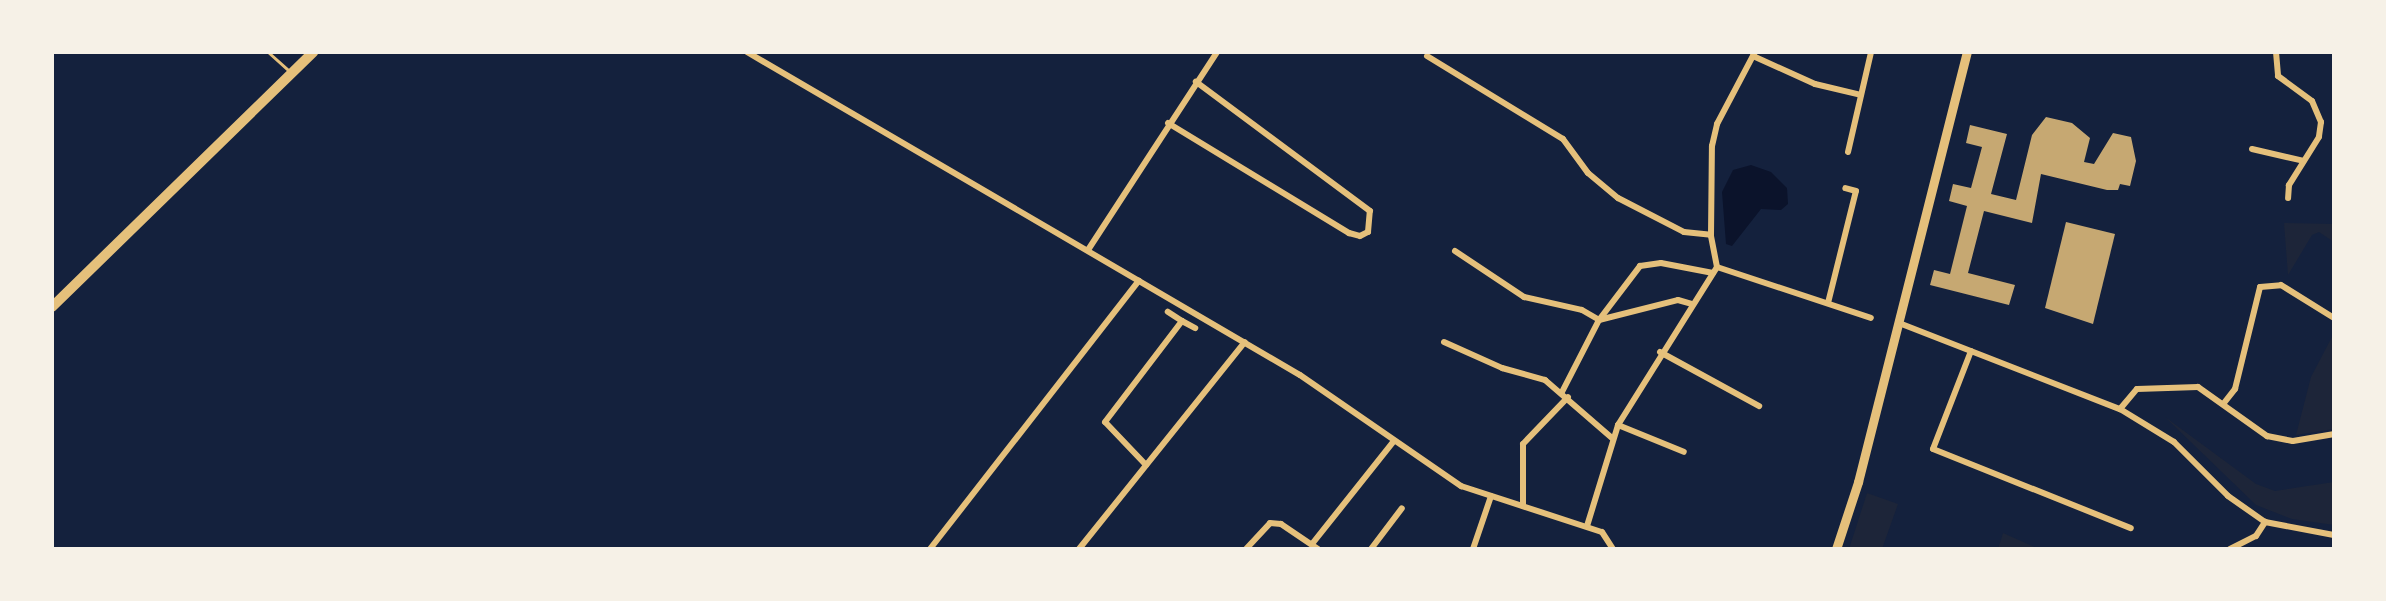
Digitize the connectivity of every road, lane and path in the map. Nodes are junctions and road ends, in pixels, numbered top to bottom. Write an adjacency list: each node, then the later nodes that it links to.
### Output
1 (268, 52): 10 (lane)
2 (313, 52): 10 (main road)
3 (747, 52): 20 (street)
4 (1217, 52): 11 (street)
5 (1871, 52): 12 (street)
6 (1967, 52): 32 (main road)
7 (2276, 52): 16 (street)
8 (1754, 54): 12 (street); 19 (street)
9 (1427, 56): 19 (street)
10 (291, 73): 26 (main road)
11 (1196, 82): 13 (street); 13 (street)
12 (1861, 95): 15 (street)
13 (1168, 123): 20 (street)
14 (2252, 149): 16 (street)
15 (1848, 152)
16 (2304, 161): 18 (street)
17 (1845, 188): 24 (street)
18 (2288, 198)
19 (1711, 235): 22 (street)
20 (1088, 250): 23 (street)
21 (1455, 251): 30 (street)
22 (1715, 270): 24 (street); 25 (street); 30 (street)
23 (1139, 281): 34 (street); 56 (street)
24 (1828, 303): 28 (street)
25 (1692, 304): 30 (street); 37 (street)
26 (52, 307)
27 (1168, 312): 31 (street)
28 (1871, 318)
29 (2334, 318): 39 (street)
30 (1599, 320): 38 (street)
31 (1182, 321): 33 (street); 47 (street)
32 (1899, 323): 36 (street); 62 (main road)
33 (1195, 328)
34 (1245, 342): 45 (street); 47 (street)
35 (1444, 342): 38 (street)
36 (1971, 351): 41 (street); 53 (street)
37 (1660, 352): 40 (street); 42 (street)
38 (1565, 394): 44 (street); 49 (street)
39 (2224, 403): 41 (street); 43 (street)
40 (1759, 406)
41 (2120, 409): 51 (street)
42 (1618, 425): 44 (street); 46 (street)
43 (2334, 434)
44 (1612, 438): 52 (street)
45 (1394, 441): 48 (street); 55 (street)
46 (1684, 452)
47 (1146, 465): 57 (street)
48 (1491, 496): 49 (street); 60 (street)
49 (1523, 506): 52 (street)
50 (1402, 508): 59 (street)
51 (2265, 522): 54 (street); 63 (street)
52 (1587, 526): 61 (street)
53 (2131, 528)
54 (2334, 535)
55 (1315, 546): 58 (street)
56 (930, 549)
57 (1079, 549)
58 (1246, 549)
59 (1371, 549)
60 (1473, 549)
61 (1613, 549)
62 (1836, 549)
63 (2230, 549)

